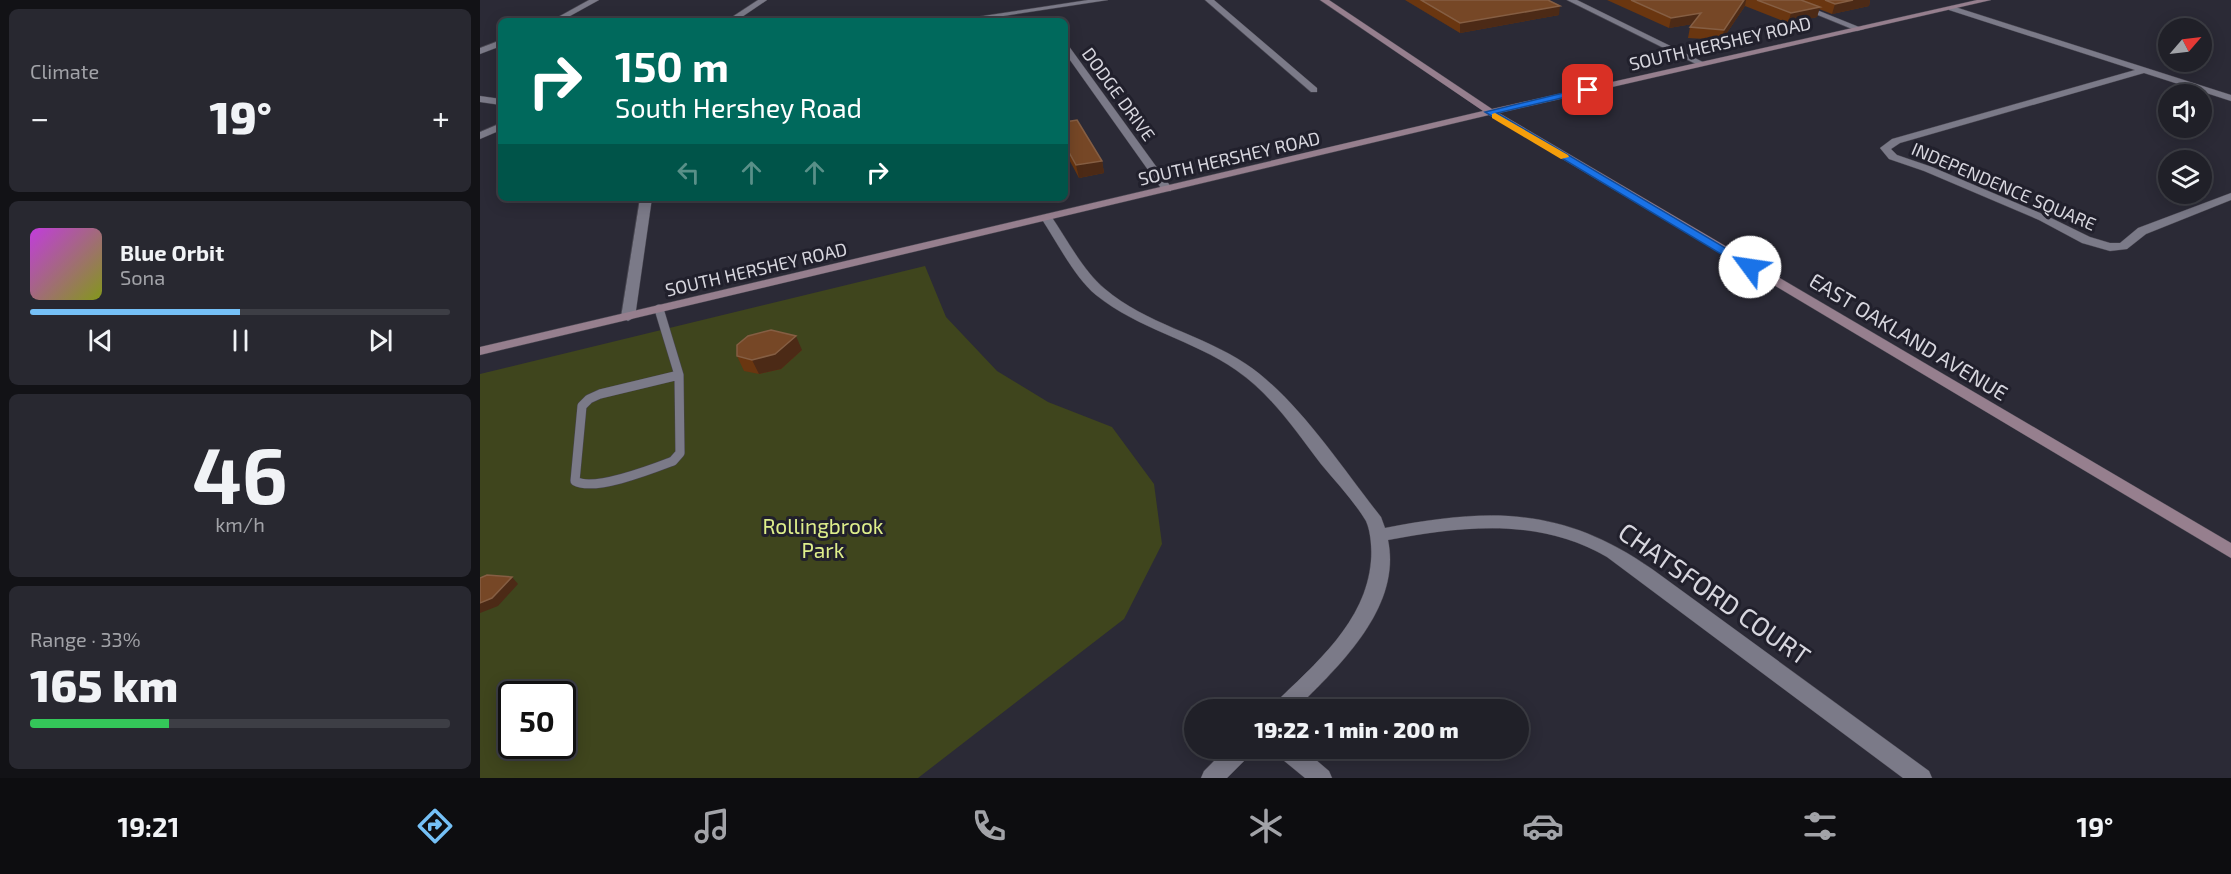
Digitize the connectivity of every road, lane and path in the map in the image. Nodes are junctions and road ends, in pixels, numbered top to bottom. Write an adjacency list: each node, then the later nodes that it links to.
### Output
1 (595, 0): 12 (street)
2 (763, 0): 13 (street)
3 (1030, 0): 11 (street)
4 (1104, 0): 11 (street)
5 (1209, 0): 22 (street)
6 (1324, 0): 26 (main road, EAST OAKLAND AVENUE)
7 (1571, 0): 20 (street)
8 (1785, 0): 16 (street)
9 (1987, 0): 10 (main road, SOUTH HERSHEY ROAD)
10 (1952, 8): 16 (main road, SOUTH HERSHEY ROAD); 21 (street)
11 (1037, 9): 14 (street); 15 (street)
12 (561, 18)
13 (735, 18)
14 (975, 18)
15 (1044, 18)
16 (1860, 29): 20 (main road, SOUTH HERSHEY ROAD)
17 (498, 44): 18 (street)
18 (480, 51)
19 (1068, 51): 29 (street, DODGE DRIVE)
20 (1703, 64): 26 (main road, SOUTH HERSHEY ROAD)
21 (2144, 70): 23 (street); 30 (street, INDEPENDENCE SQUARE)
22 (1314, 90)
23 (2231, 98)
24 (480, 99): 25 (street)
25 (498, 102)
26 (1490, 112): 29 (main road, SOUTH HERSHEY ROAD); 38 (main road, EAST OAKLAND AVENUE)
27 (498, 127): 28 (street)
28 (480, 135)
29 (1167, 189): 32 (main road, SOUTH HERSHEY ROAD)
30 (2231, 196)
31 (646, 201): 34 (street)
32 (1047, 218): 33 (main road, SOUTH HERSHEY ROAD); 37 (street)
33 (658, 309): 34 (main road, SOUTH HERSHEY ROAD); 36 (lane)
34 (628, 317): 35 (main road, SOUTH HERSHEY ROAD)
35 (480, 351)
36 (679, 375): 36 (lane)
37 (1380, 536): 39 (street); 44 (street, CHATSFORD COURT)
38 (2231, 551)
39 (1292, 699)
40 (1231, 759): 42 (street)
41 (1298, 759): 43 (street)
42 (1212, 778)
43 (1321, 778)
44 (1921, 778)

